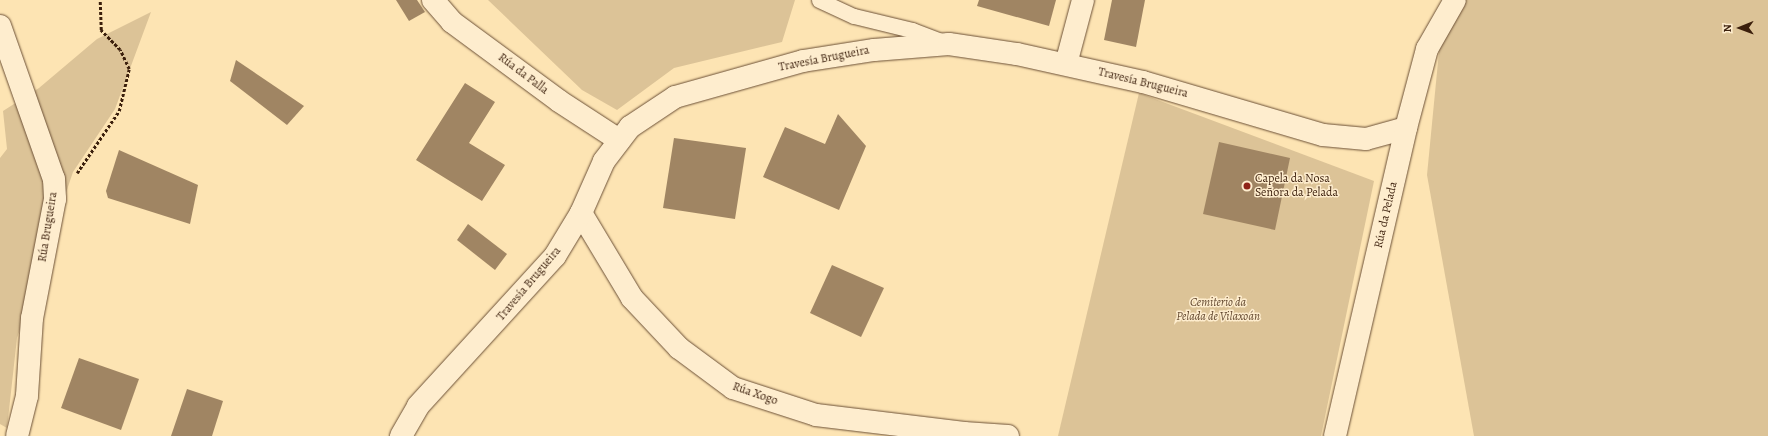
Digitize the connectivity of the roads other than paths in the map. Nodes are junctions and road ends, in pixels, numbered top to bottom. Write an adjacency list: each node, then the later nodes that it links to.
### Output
1 (433, 0): 9 (street, Rúa da Palla)
2 (819, 0): 6 (lane)
3 (1083, 0): 7 (street)
4 (1455, 0): 8 (street, Rúa da Pelada)
5 (0, 26): 11 (street, Rúa Brugueira)
6 (950, 44): 7 (street, Travesía Brugueira); 9 (street, Travesía Brugueira)
7 (1066, 64): 8 (street, Travesía Brugueira)
8 (1406, 128): 14 (street, Rúa da Pelada)
9 (619, 140): 10 (street, Travesía Brugueira)
10 (581, 213): 12 (street, Travesía Brugueira); 13 (street, Rúa Xogo)
11 (17, 436)
12 (401, 436)
13 (1008, 436)
14 (1335, 436)

